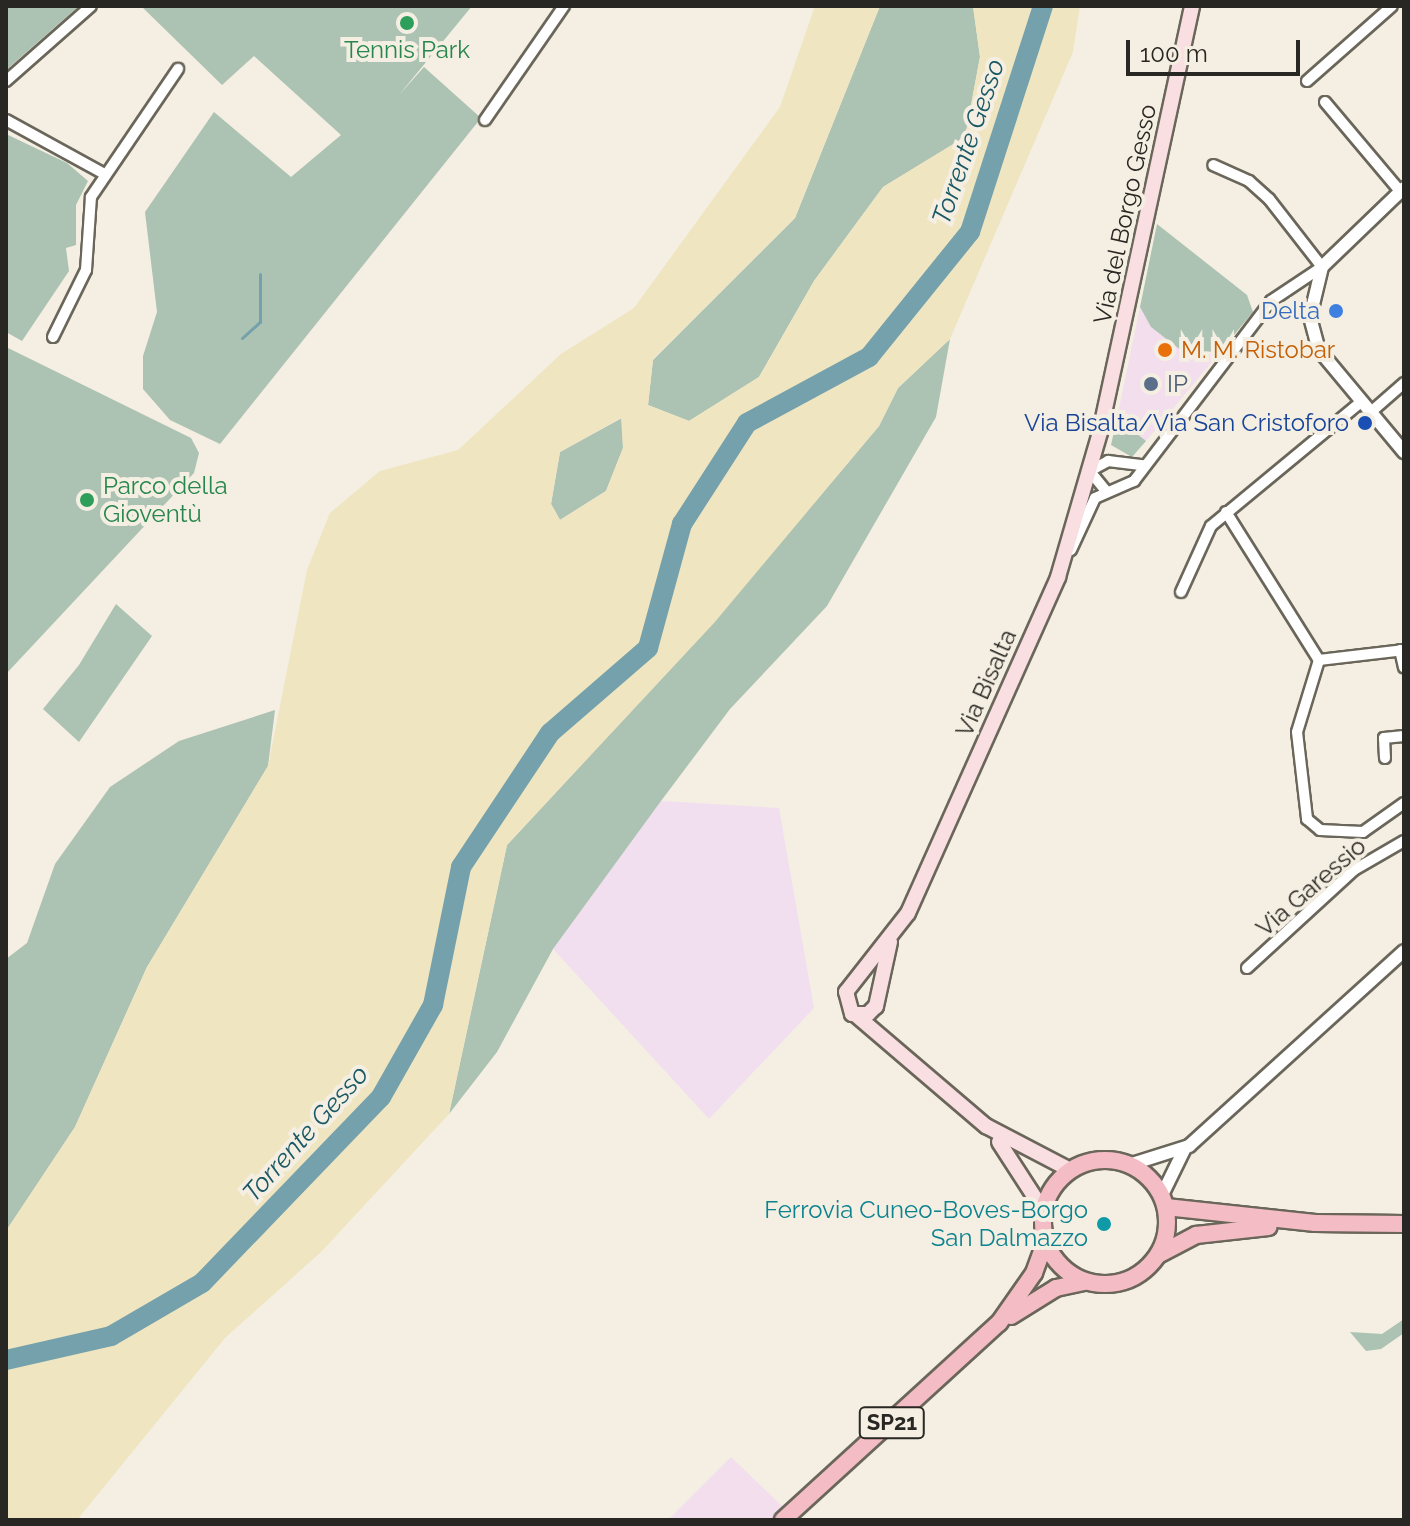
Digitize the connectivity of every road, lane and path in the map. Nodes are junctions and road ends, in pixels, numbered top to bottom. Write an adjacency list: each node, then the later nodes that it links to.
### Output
1 (91, 6): 6 (street)
2 (564, 6): 10 (street)
3 (1192, 6): 19 (main road, Via del Borgo Gesso)
4 (1392, 6): 7 (street)
5 (178, 69): 12 (street)
6 (6, 81)
7 (1307, 81)
8 (1325, 102): 13 (street)
9 (6, 120): 12 (street)
10 (485, 120)
11 (1213, 165): 14 (street)
12 (103, 173): 15 (street)
13 (1402, 190): 14 (street, Via Bisalta)
14 (1322, 267): 17 (street); 22 (street, Via Bisalta)
15 (53, 337)
16 (1404, 383): 18 (street)
17 (1362, 401): 18 (street); 25 (street)
18 (1371, 412): 20 (street)
19 (1100, 432): 21 (street, Via del Borgo Gesso); 23 (main road, Via del Borgo Gesso)
20 (1404, 452)
21 (1108, 461): 22 (street); 23 (street)
22 (1143, 465): 24 (street, Via Bisalta)
23 (1090, 471): 24 (street); 26 (main road, Via del Borgo Gesso)
24 (1106, 491): 26 (street, Via Bisalta)
25 (1226, 512): 27 (street); 29 (street)
26 (1058, 577): 35 (main road, Via Bisalta)
27 (1181, 592)
28 (1402, 650): 29 (street); 30 (street)
29 (1319, 660): 33 (street)
30 (1404, 668)
31 (1404, 736): 32 (street)
32 (1385, 758)
33 (1404, 803)
34 (1404, 841): 37 (street, Via Garessio)
35 (890, 942): 38 (main road, Via Bisalta); 39 (main road, Via Bisalta)
36 (1404, 951): 43 (street)
37 (1247, 968)
38 (853, 985): 39 (main road); 40 (main road)
39 (876, 998): 40 (main road); 41 (main road)
40 (857, 1016): 41 (main road)
41 (892, 1043): 42 (main road)
42 (986, 1126): 45 (main road); 47 (main road)
43 (1184, 1150): 44 (street); 46 (street)
44 (1129, 1165): 45 (main road); 46 (main road)
45 (1070, 1170): 47 (main road)
46 (1164, 1201): 48 (main road); 51 (main road)
47 (1043, 1210): 50 (main road)
48 (1315, 1223): 49 (main road); 51 (main road)
49 (1404, 1224)
50 (1045, 1242): 52 (main road); 53 (main road, SP21)
51 (1160, 1254): 52 (main road)
52 (1085, 1282): 53 (main road, SP21)
53 (999, 1323): 54 (main road, SP21)
54 (783, 1520)

